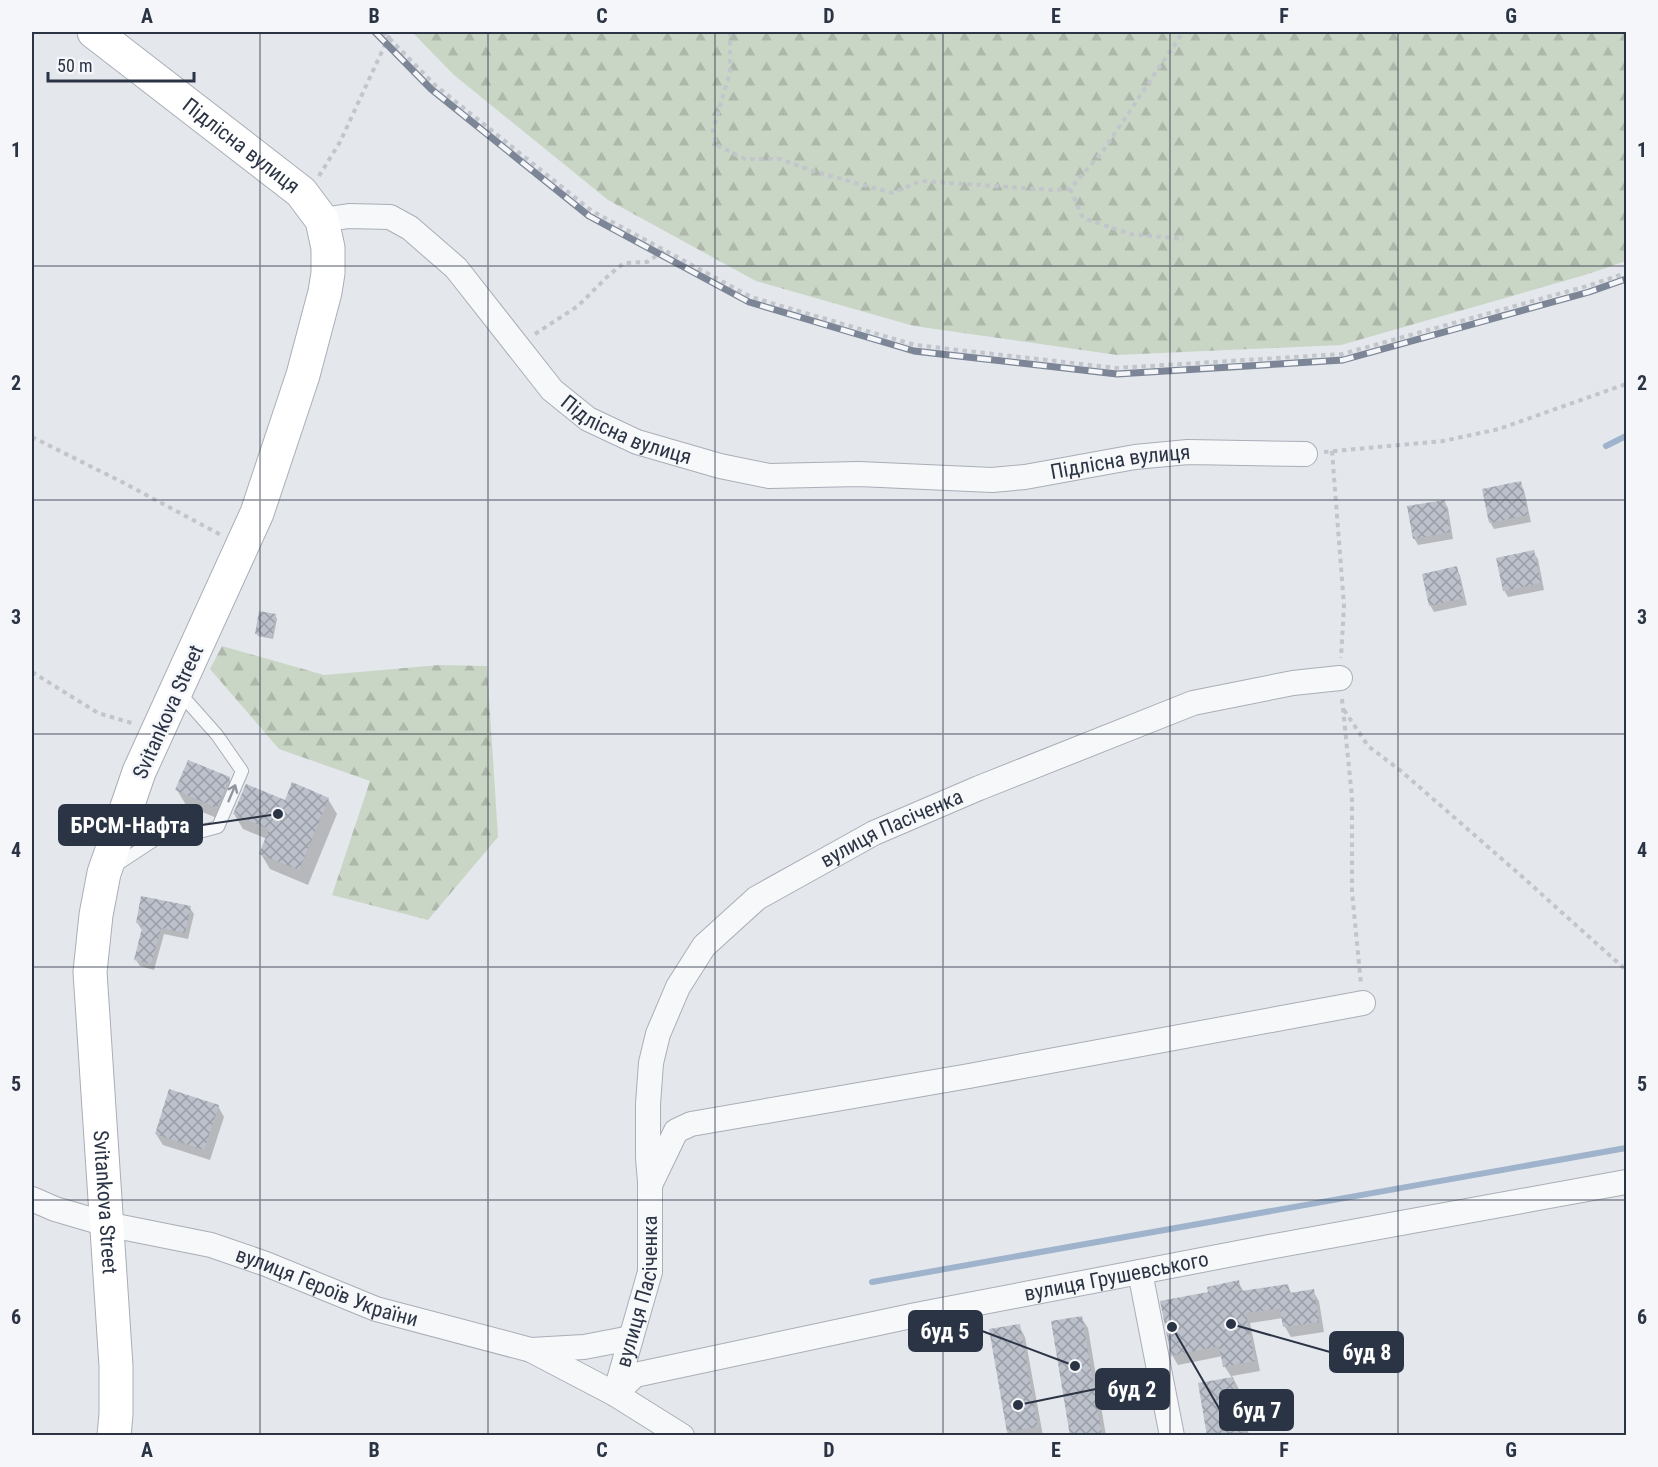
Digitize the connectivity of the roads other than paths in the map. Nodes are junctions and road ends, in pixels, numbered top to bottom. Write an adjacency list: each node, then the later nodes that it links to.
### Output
1 (94, 32): 2 (main road, Підлісна вулиця)
2 (314, 208): 3 (street, Підлісна вулиця); 5 (main road, Svitankova Street)
3 (1305, 454)
4 (1340, 678): 9 (street, вулиця Пасіченка)
5 (176, 689): 6 (main road, Svitankova Street); 6 (lane, one-way to 5)
6 (104, 873): 11 (main road, Svitankova Street)
7 (1363, 1003): 9 (street, вулиця Пасіченка)
8 (1626, 1182): 12 (street, вулиця Грушевського)
9 (650, 1185): 13 (street, вулиця Пасіченка)
10 (32, 1199): 11 (street, вулиця Героїв України)
11 (106, 1224): 14 (street, вулиця Героїв України); 16 (main road, Svitankova Street)
12 (1140, 1272): 15 (street, вулиця Грушевського); 18 (street)
13 (631, 1338): 14 (street); 15 (street, вулиця Пасіченка)
14 (531, 1350): 15 (street, вулиця Героїв України)
15 (615, 1394): 17 (street, вулиця Героїв України)
16 (114, 1436)
17 (682, 1436)
18 (1172, 1436)

